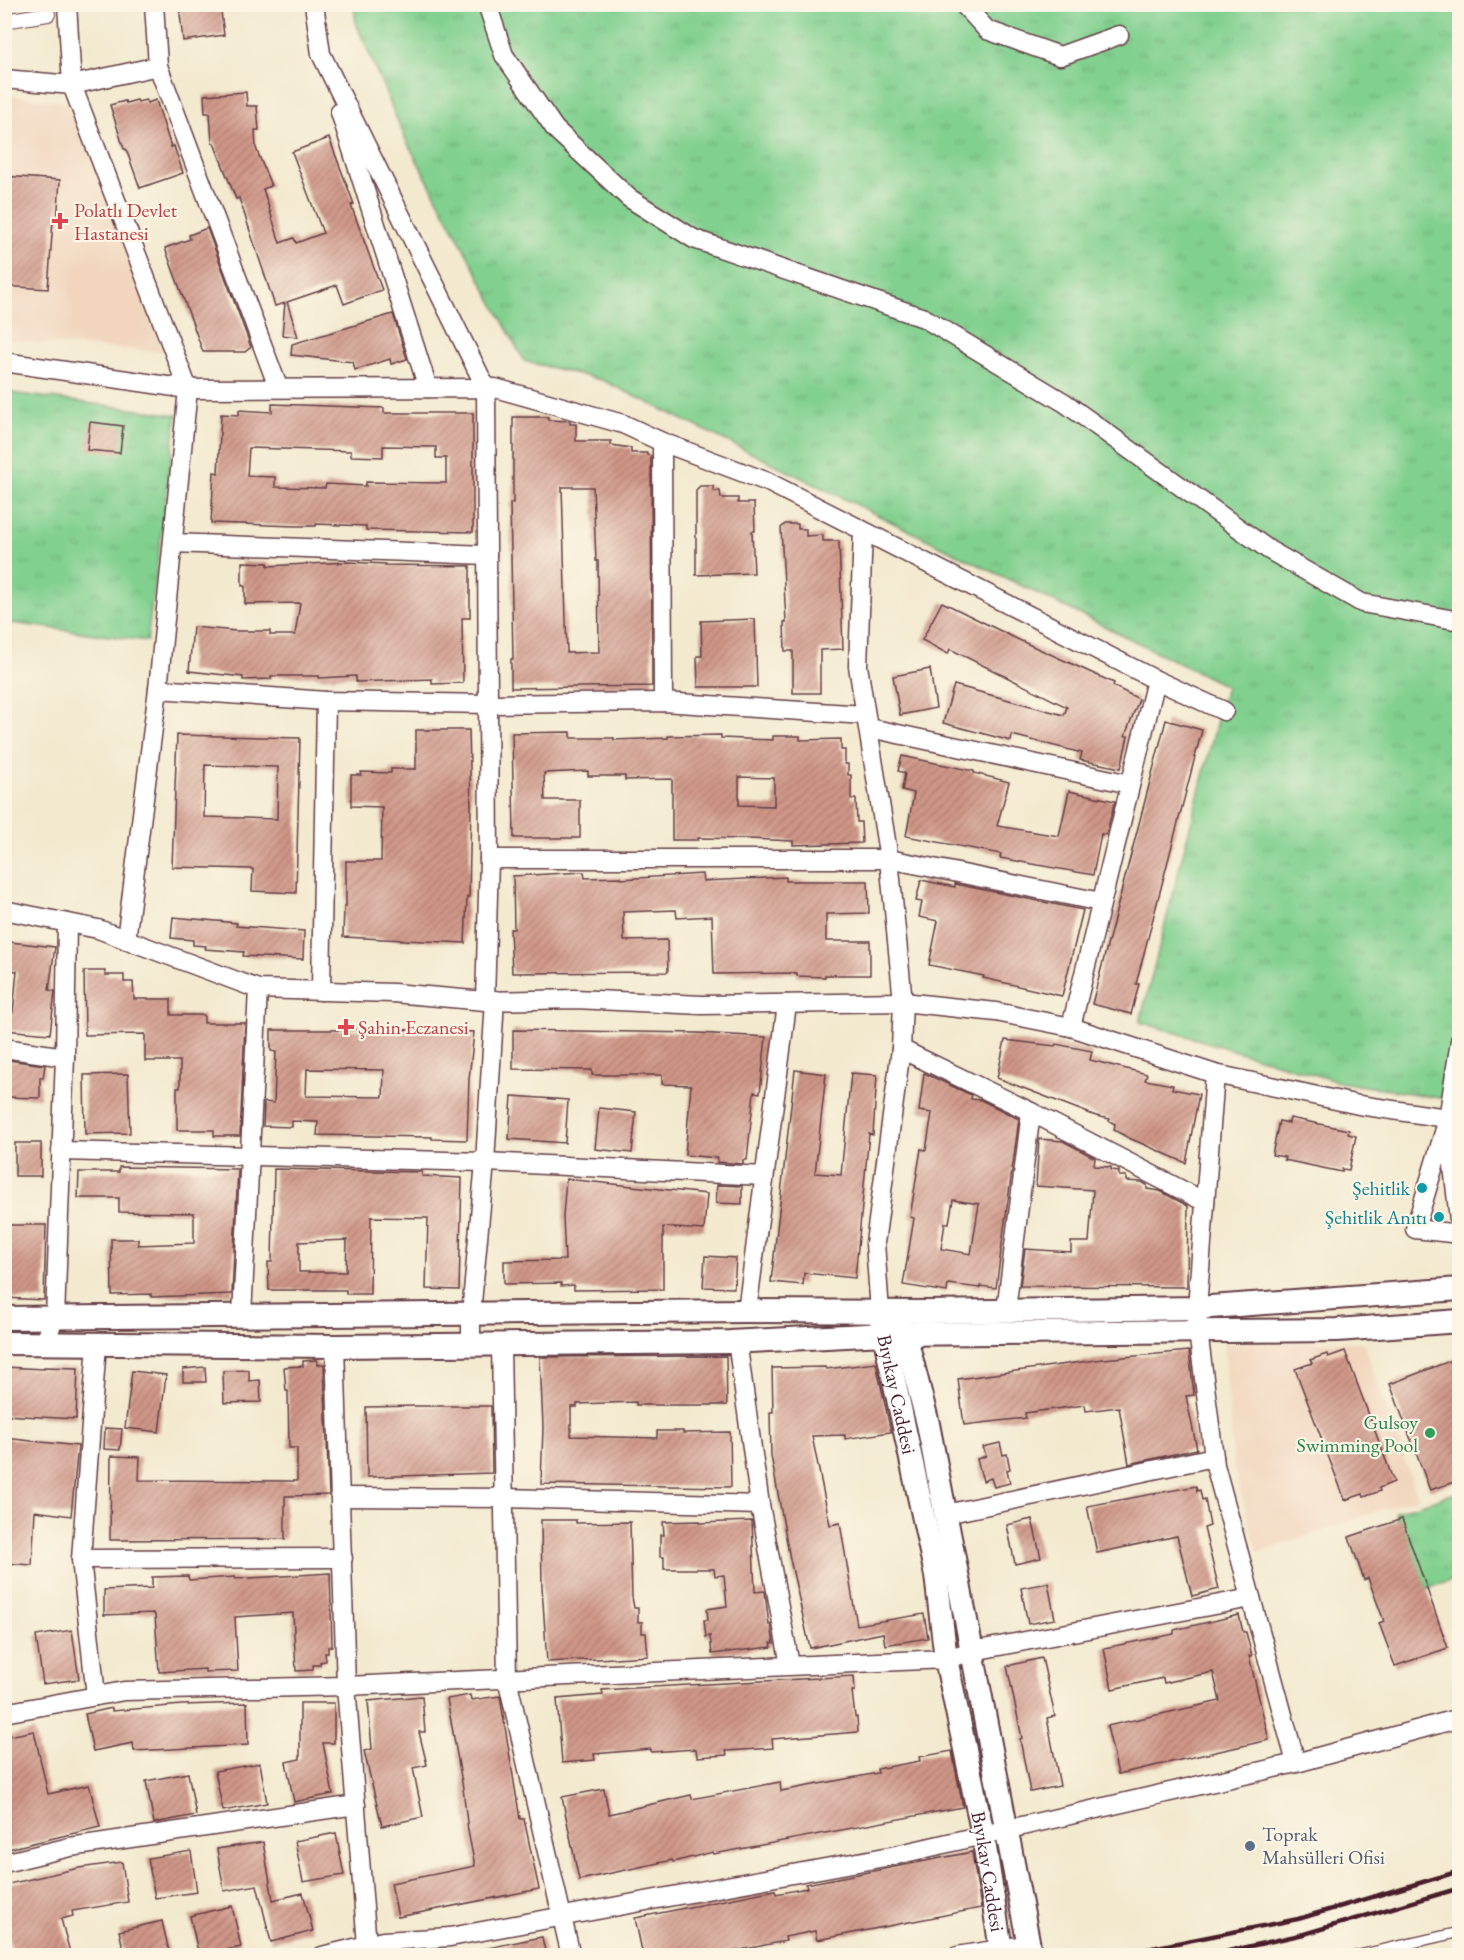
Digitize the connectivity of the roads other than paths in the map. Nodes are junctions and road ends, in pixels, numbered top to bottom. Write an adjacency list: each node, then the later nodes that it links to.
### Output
1 (67, 4): 12 (street)
2 (154, 4): 10 (street)
3 (314, 4): 9 (street)
4 (487, 4): 22 (street)
5 (963, 4): 8 (street)
6 (48, 14): 7 (street)
7 (4, 21)
8 (1119, 35)
9 (321, 54): 15 (street); 16 (street)
10 (158, 66): 12 (street); 14 (street)
11 (4, 79): 12 (street)
12 (72, 85): 17 (street)
13 (4, 362): 17 (street)
14 (278, 387): 15 (street); 17 (street)
15 (428, 388): 16 (street)
16 (486, 388): 18 (street); 21 (street)
17 (188, 389): 20 (street)
18 (662, 442): 19 (street); 26 (street)
19 (863, 531): 23 (street); 29 (street)
20 (173, 543): 21 (street); 24 (street)
21 (487, 555): 27 (street)
22 (1460, 621)
23 (1156, 680): 28 (street); 30 (street)
24 (158, 690): 25 (street); 36 (street)
25 (326, 701): 27 (street); 38 (street)
26 (663, 702): 27 (street); 29 (street)
27 (488, 704): 32 (street)
28 (1224, 711)
29 (867, 721): 30 (street); 31 (street)
30 (1130, 784): 33 (street)
31 (889, 859): 32 (street); 33 (street); 40 (street)
32 (489, 860): 39 (street)
33 (1101, 902): 42 (street)
34 (4, 910): 35 (street)
35 (67, 923): 36 (street); 46 (street)
36 (126, 940): 37 (street)
37 (258, 989): 38 (street); 51 (street)
38 (321, 991): 39 (street)
39 (490, 1001): 41 (street); 52 (street)
40 (903, 1002): 41 (street); 42 (street); 45 (street)
41 (787, 1004): 53 (street)
42 (1071, 1027): 47 (street)
43 (1460, 1041): 49 (street)
44 (4, 1048): 46 (street)
45 (901, 1048): 48 (street); 61 (street)
46 (65, 1057): 50 (street)
47 (1215, 1074): 49 (street); 54 (street)
48 (1031, 1112): 54 (street); 59 (street)
49 (1454, 1119): 55 (street); 56 (street)
50 (61, 1151): 51 (street); 65 (street)
51 (250, 1156): 52 (street); 63 (street)
52 (485, 1162): 53 (street); 62 (street)
53 (764, 1176): 60 (street)
54 (1205, 1202): 58 (street)
55 (1460, 1229)
56 (1460, 1234)
57 (1460, 1289): 58 (street)
58 (1197, 1308): 59 (street); 67 (street)
59 (1006, 1310): 61 (street)
60 (747, 1311): 61 (street); 62 (street)
61 (880, 1312): 68 (street, Bıyıkay Caddesi)
62 (471, 1314): 63 (street); 73 (street)
63 (242, 1316): 65 (street)
64 (4, 1318): 65 (street)
65 (55, 1318): 71 (street)
66 (1460, 1321): 67 (street)
67 (1198, 1331): 68 (street); 76 (street)
68 (895, 1334): 69 (street); 80 (street, Bıyıkay Caddesi); 85 (street, Bıyıkay Caddesi)
69 (737, 1341): 74 (street); 79 (street)
70 (4, 1343): 71 (street)
71 (44, 1343): 72 (street)
72 (97, 1344): 75 (street); 82 (street)
73 (471, 1345): 74 (street); 75 (street)
74 (501, 1345): 78 (street)
75 (335, 1346): 77 (street)
76 (1214, 1457): 80 (street); 83 (street)
77 (341, 1497): 78 (street); 81 (street)
78 (505, 1498): 79 (street); 87 (street)
79 (760, 1505): 86 (street)
80 (946, 1514): 84 (street, Bıyıkay Caddesi)
81 (343, 1558): 82 (street); 88 (street)
82 (81, 1559): 89 (street)
83 (1251, 1598): 84 (street); 92 (street)
84 (973, 1651): 85 (street); 94 (street, Bıyıkay Caddesi)
85 (946, 1659): 86 (street); 95 (street, Bıyıkay Caddesi)
86 (790, 1665): 87 (street)
87 (507, 1678): 88 (street); 97 (street)
88 (346, 1686): 89 (street); 93 (street)
89 (96, 1696): 90 (street)
90 (4, 1713)
91 (1460, 1718): 92 (street)
92 (1296, 1763): 94 (street)
93 (356, 1806): 96 (street); 99 (street)
94 (1007, 1830): 95 (street); 100 (street, Bıyıkay Caddesi)
95 (983, 1835): 97 (street); 101 (street, Bıyıkay Caddesi)
96 (4, 1863)
97 (563, 1916): 99 (street); 103 (street)
98 (1460, 1932): 105 (lane)
99 (367, 1945): 102 (street)
100 (1031, 1950): 101 (street)
101 (1001, 1951): 104 (street)
102 (322, 1956)
103 (571, 1956)
104 (957, 1956)
105 (1355, 1956)

